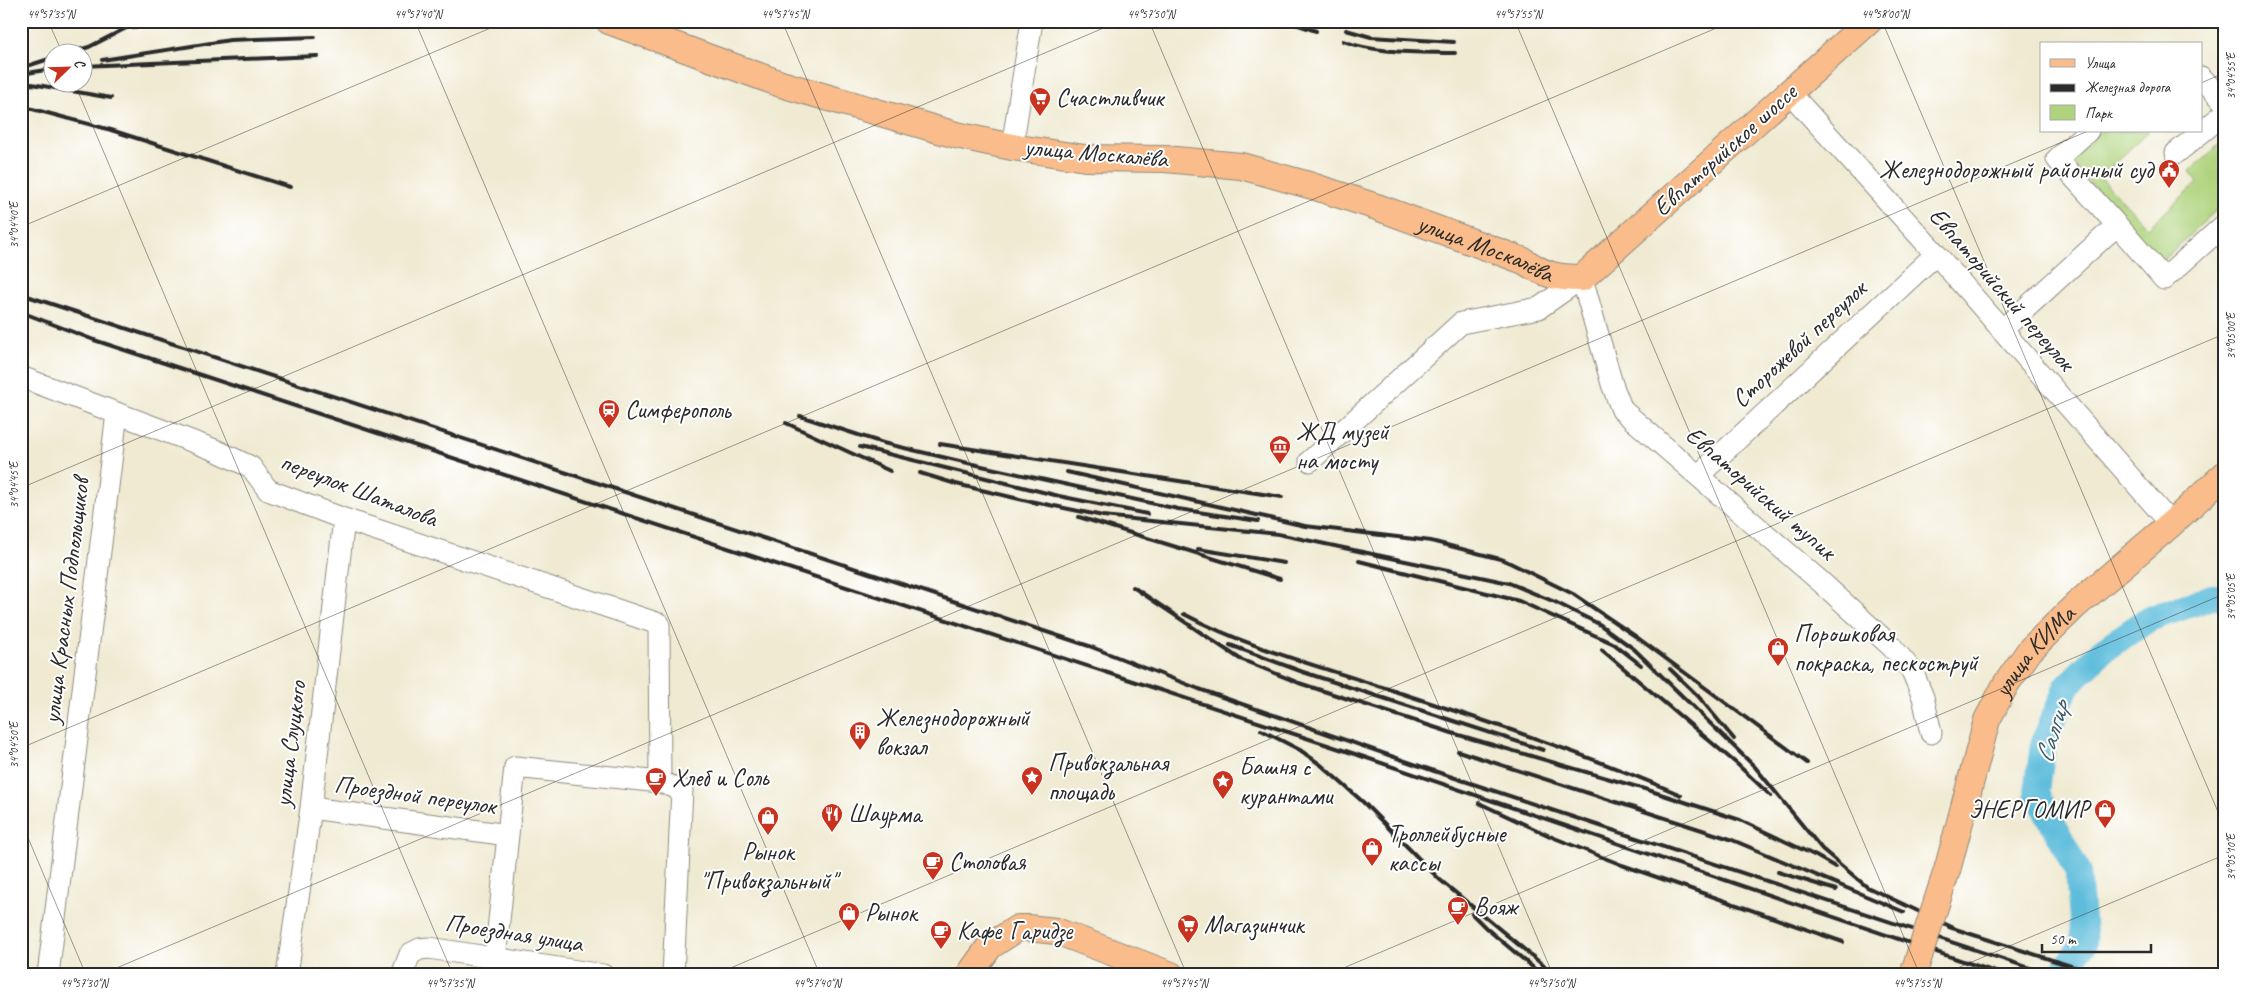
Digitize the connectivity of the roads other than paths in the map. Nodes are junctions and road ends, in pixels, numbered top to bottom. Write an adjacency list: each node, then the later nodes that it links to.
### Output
1 (609, 21): 11 (main road, улица Москалёва)
2 (1032, 21): 11 (street)
3 (1869, 21): 5 (main road, Евпаторийское шоссе)
4 (2202, 78): 6 (street)
5 (1789, 92): 15 (street, Евпаторийский переулок); 16 (main road, Евпаторийское шоссе)
6 (2224, 102)
7 (2224, 114): 9 (street)
8 (2087, 132): 13 (street)
9 (2202, 132)
10 (2202, 132): 12 (street)
11 (1012, 147): 16 (main road, улица Москалёва)
12 (2176, 153)
13 (2117, 225): 14 (street); 17 (street)
14 (2224, 226)
15 (1936, 254): 17 (street, Евпаторийский переулок); 21 (street, Сторожевой переулок)
16 (1582, 278): 20 (street); 21 (street, Евпаторийский тупик)
17 (2002, 330): 24 (street, Евпаторийский переулок)
18 (21, 377): 19 (street, переулок Шаталова)
19 (116, 413): 23 (street, переулок Шаталова); 30 (street, улица Красных Подпольщиков)
20 (1310, 461)
21 (1700, 475): 25 (street, Евпаторийский тупик)
22 (2224, 475): 24 (main road, улица КИМа)
23 (344, 519): 26 (street, переулок Шаталова); 27 (street, улица Слуцкого)
24 (2171, 524): 37 (main road, улица КИМа, bridge)
25 (1931, 733)
26 (660, 782): 28 (street); 34 (street)
27 (311, 808): 28 (street, Проездной переулок); 31 (street, улица Слуцкого)
28 (508, 835): 29 (street, Проездной переулок)
29 (495, 959): 32 (street, Проездная улица); 33 (street, Проездная улица)
30 (48, 975)
31 (287, 975)
32 (402, 975)
33 (604, 975)
34 (673, 975)
35 (969, 975): 36 (main road)
36 (1171, 975)
37 (1913, 975)

